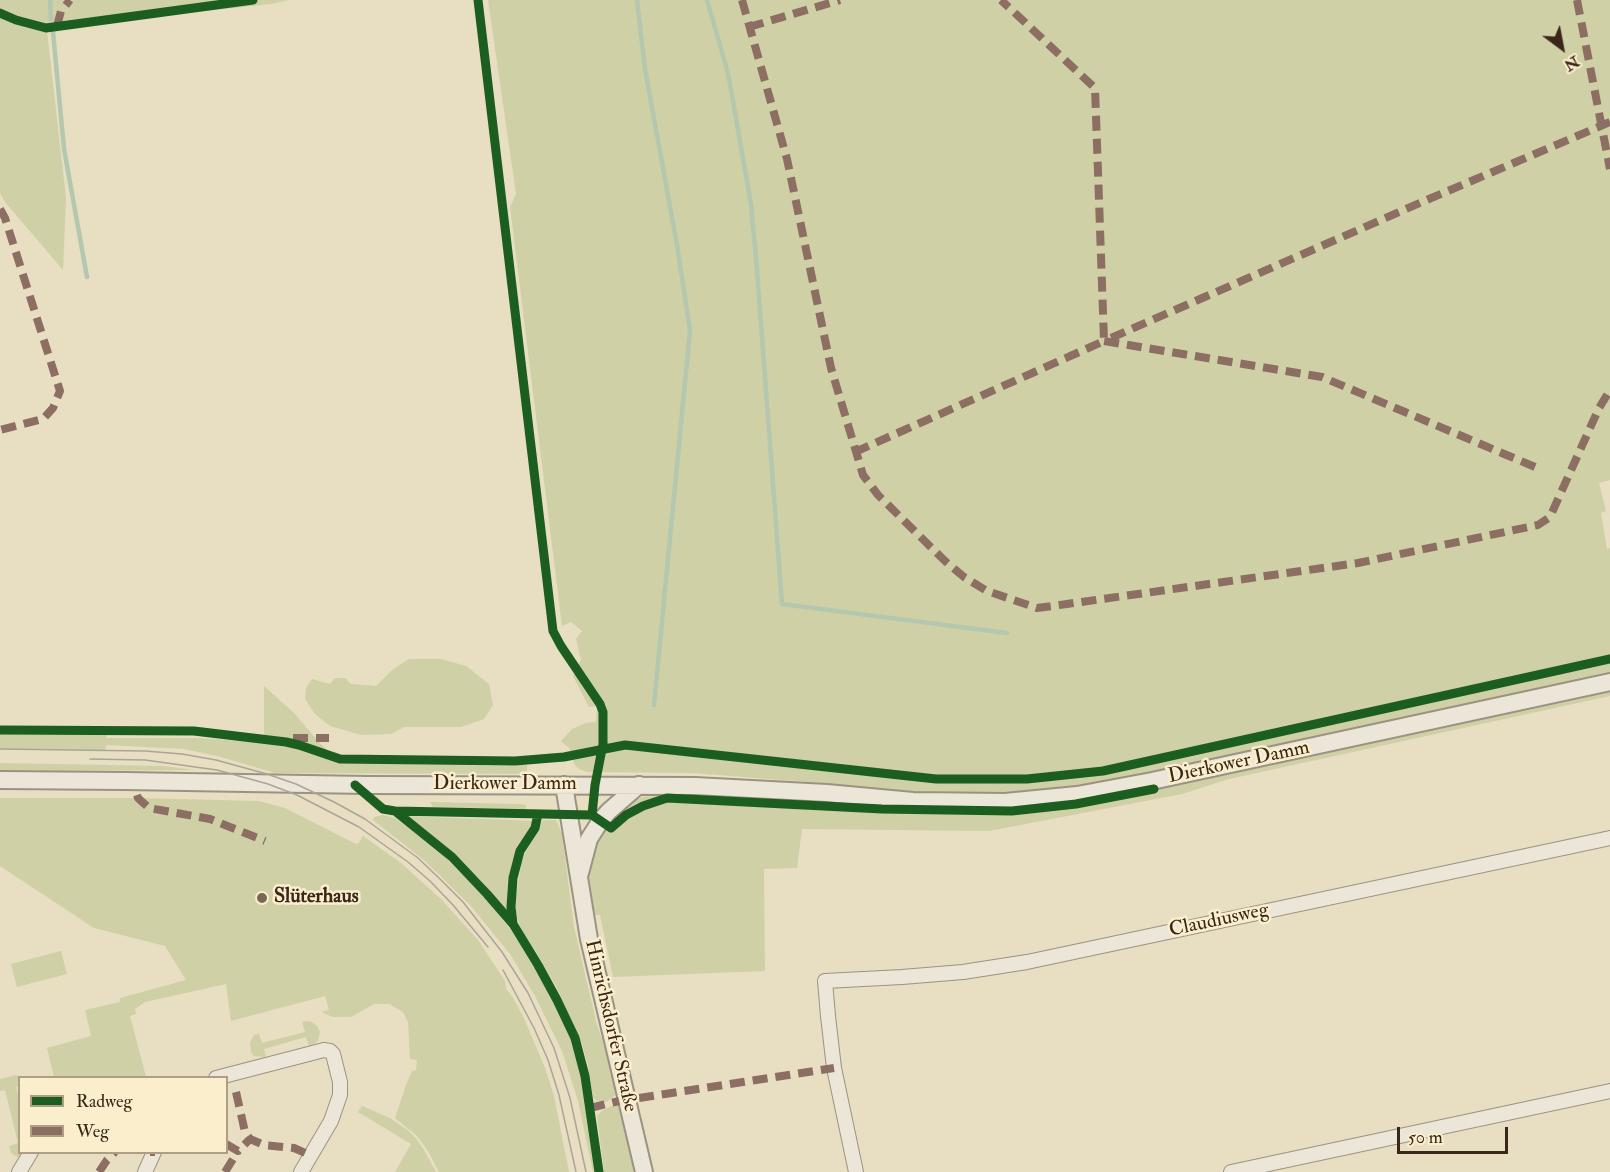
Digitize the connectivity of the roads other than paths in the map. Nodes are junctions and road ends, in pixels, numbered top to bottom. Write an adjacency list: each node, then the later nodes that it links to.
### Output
1 (1610, 682): 4 (street, Dierkower Damm)
2 (0, 780): 3 (street, Dierkower Damm)
3 (564, 785): 4 (street, Dierkower Damm); 6 (street, Hinrichsdorfer Straße)
4 (639, 785): 6 (street, Hinrichsdorfer Straße)
5 (1610, 838): 15 (street, Claudiusweg)
6 (578, 880): 14 (street, Hinrichsdorfer Straße)
7 (220, 1076): 13 (street)
8 (1610, 1091): 16 (street)
9 (29, 1154): 11 (street)
10 (153, 1154): 12 (street)
11 (19, 1172)
12 (145, 1172)
13 (301, 1172)
14 (645, 1172)
15 (856, 1172)
16 (1231, 1172)

